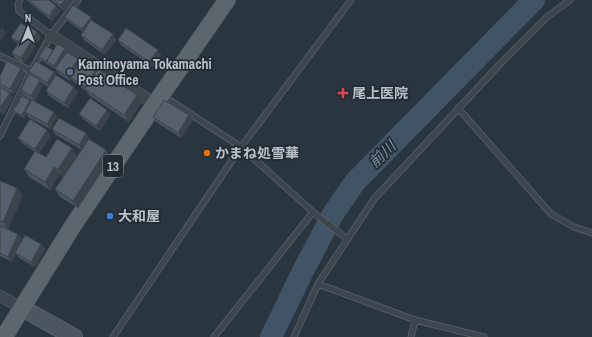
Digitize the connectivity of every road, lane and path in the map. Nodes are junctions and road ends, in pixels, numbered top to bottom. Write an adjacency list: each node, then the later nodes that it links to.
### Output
1 (20, 0): 6 (lane)
2 (78, 0): 6 (lane)
3 (228, 0): 9 (main road, 13)
4 (351, 0): 12 (lane)
5 (570, 0): 10 (lane)
6 (51, 35): 8 (lane); 9 (street)
7 (0, 56): 8 (lane)
8 (31, 71): 11 (lane)
9 (158, 99): 12 (lane); 18 (main road, 13)
10 (458, 108): 14 (lane); 15 (lane)
11 (0, 136)
12 (242, 147): 13 (lane); 22 (lane)
13 (313, 212): 15 (lane); 23 (lane)
14 (592, 233)
15 (347, 239): 16 (lane)
16 (318, 284): 19 (lane); 24 (lane)
17 (0, 296): 18 (street)
18 (22, 308): 20 (main road, 13); 21 (main road)
19 (415, 320): 25 (lane); 26 (lane)
20 (4, 337)
21 (74, 337)
22 (113, 337)
23 (214, 337)
24 (294, 337)
25 (411, 337)
26 (484, 337)

